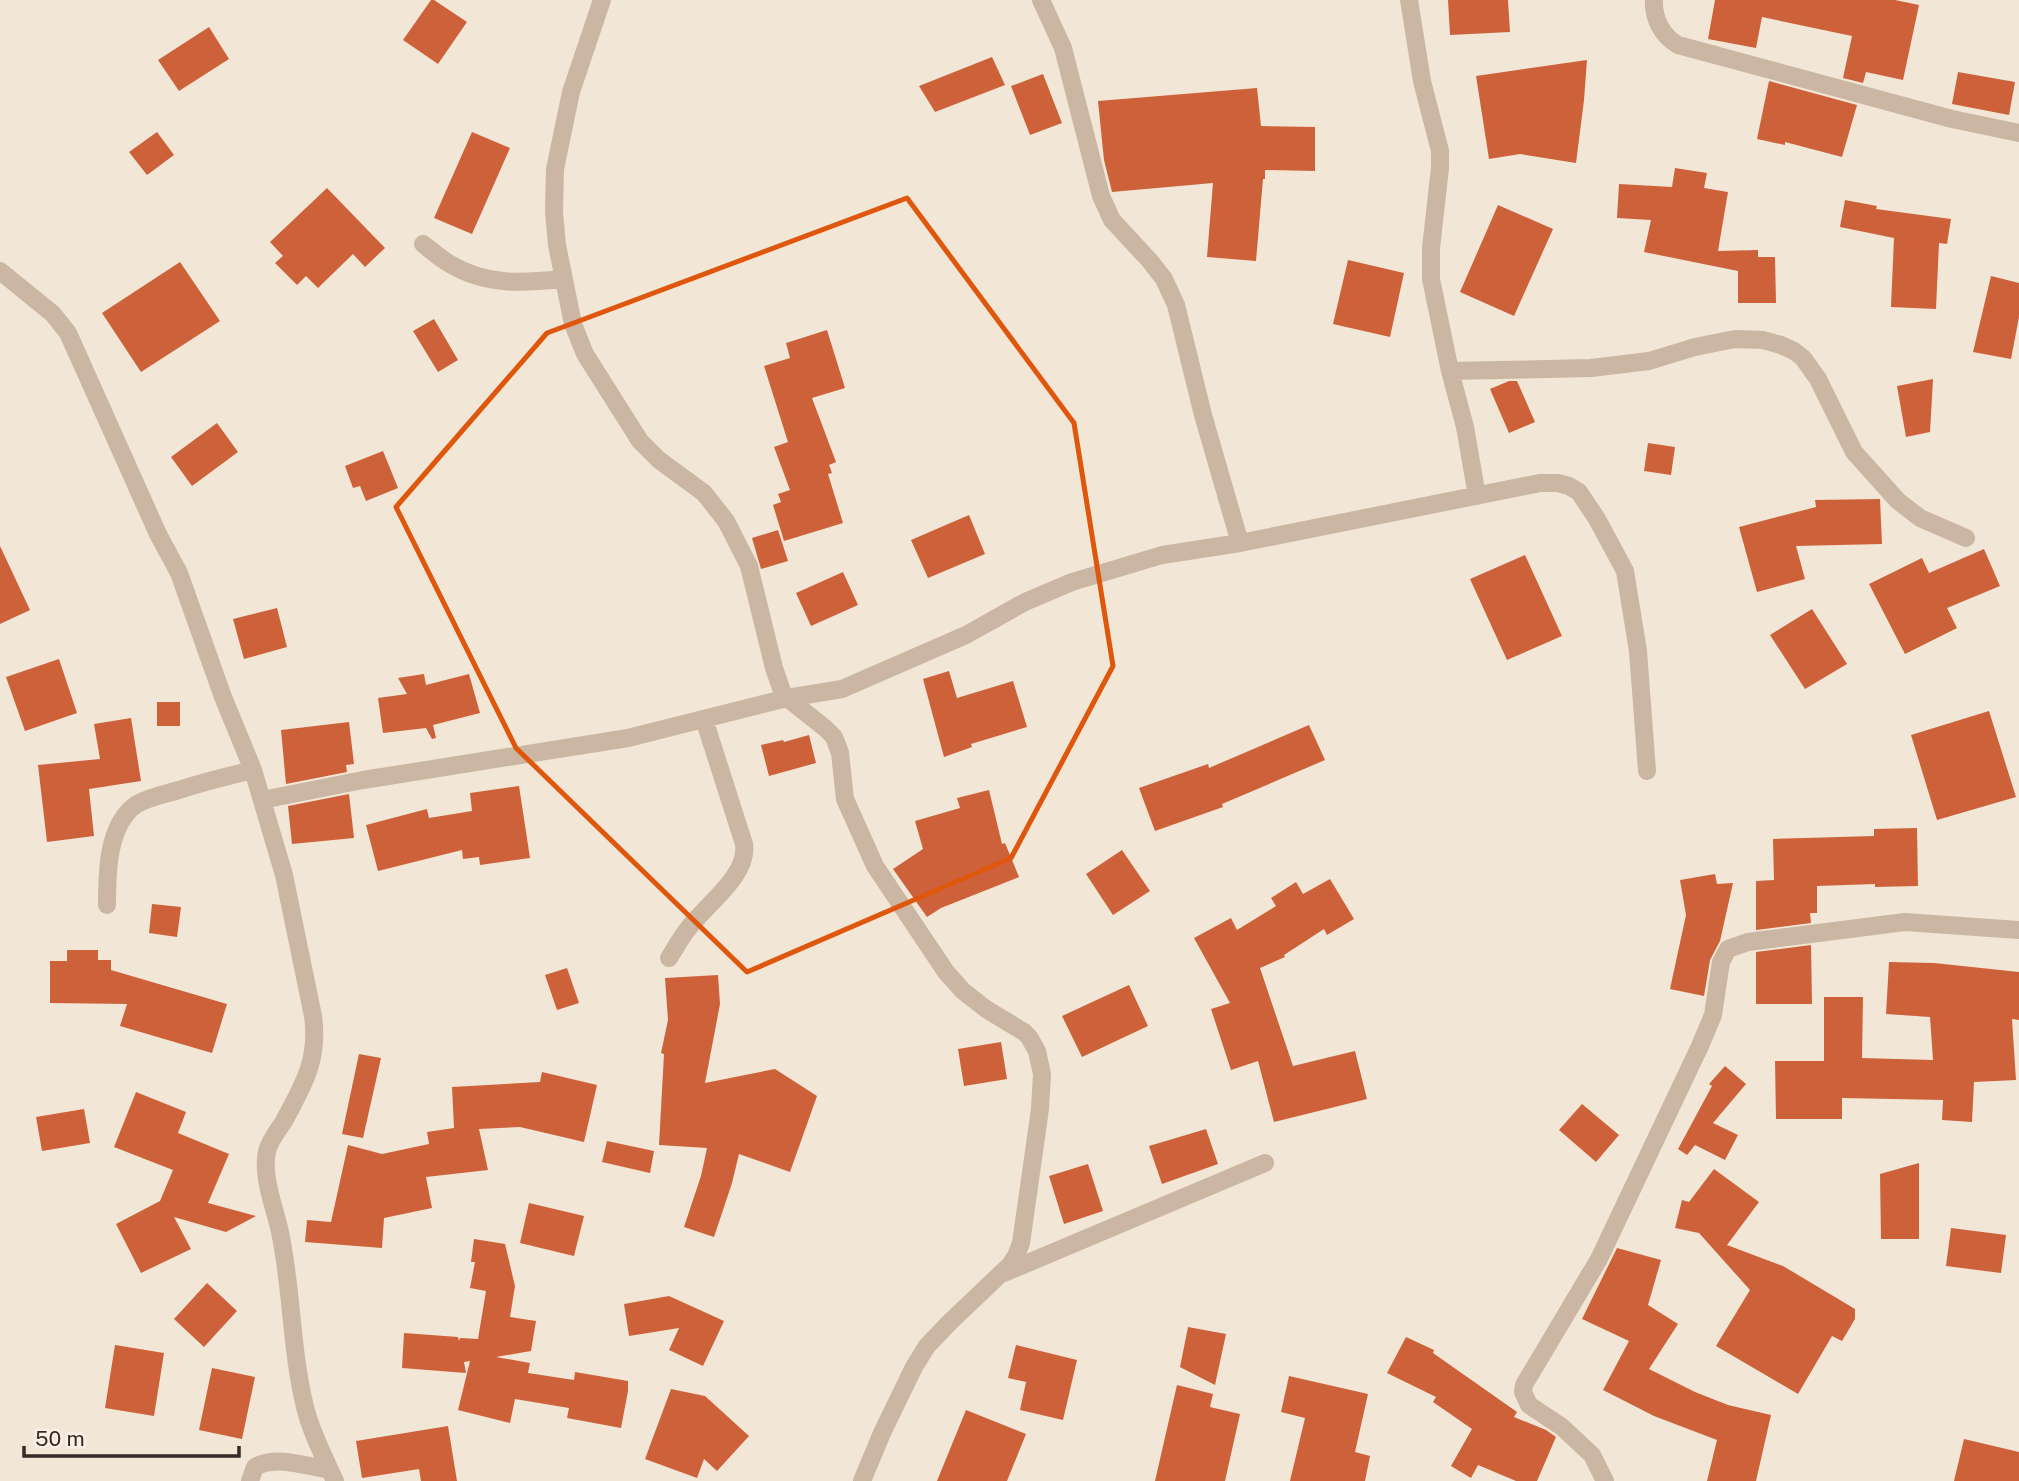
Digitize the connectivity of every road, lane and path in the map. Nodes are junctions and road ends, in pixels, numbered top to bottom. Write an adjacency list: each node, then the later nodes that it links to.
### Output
1 (602, 0): 8 (street)
2 (1041, 0): 12 (street)
3 (1409, 0): 9 (street)
4 (1654, 0): 5 (street)
5 (2019, 133)
6 (424, 244): 8 (street)
7 (0, 271): 15 (street)
8 (563, 279): 13 (street)
9 (1450, 371): 10 (street); 11 (street)
10 (1477, 496): 12 (street); 16 (street)
11 (1966, 538)
12 (1240, 543): 13 (street)
13 (788, 698): 14 (street); 22 (street)
14 (704, 719): 17 (street); 20 (street)
15 (253, 769): 17 (street); 18 (street)
16 (1647, 771)
17 (262, 800): 23 (street)
18 (107, 905)
19 (2019, 930): 26 (street)
20 (669, 958)
21 (1265, 1163): 22 (street)
22 (1001, 1274): 25 (street)
23 (332, 1475): 24 (street)
24 (250, 1481)
25 (862, 1481)
26 (1605, 1481)

